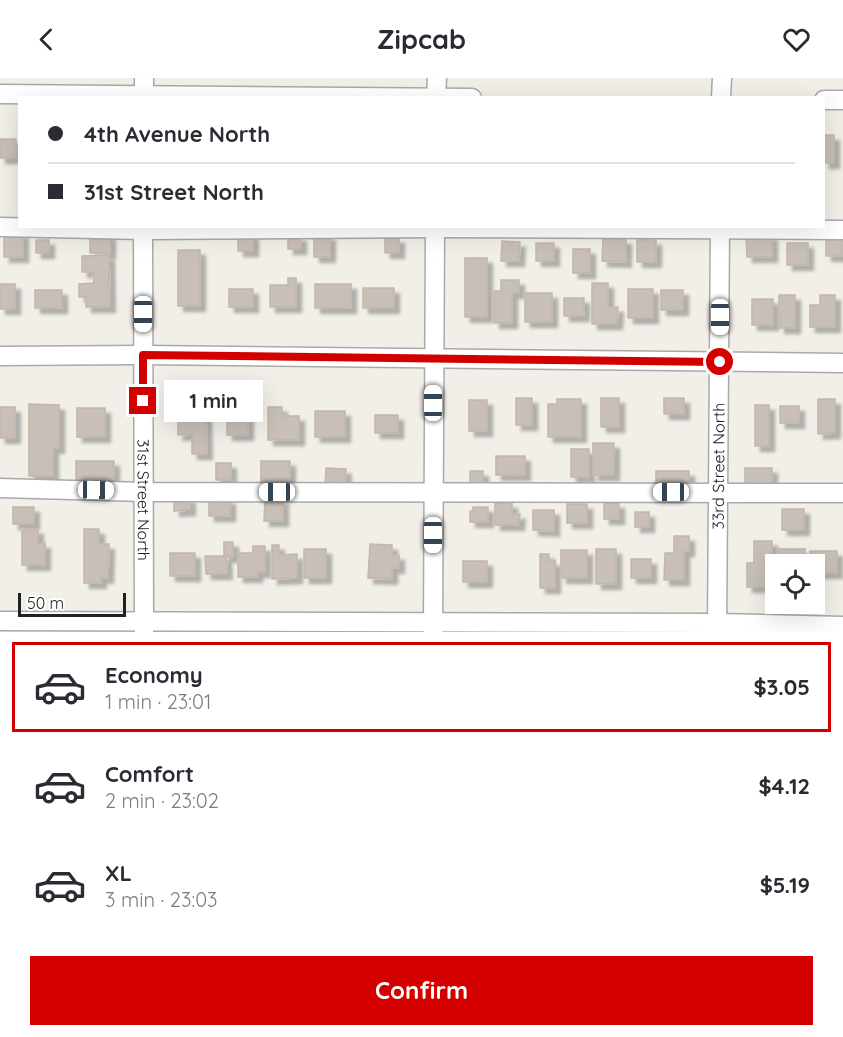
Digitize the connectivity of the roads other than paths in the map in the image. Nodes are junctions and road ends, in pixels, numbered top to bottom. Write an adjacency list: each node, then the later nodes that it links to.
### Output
1 (437, 78): 6 (street)
2 (722, 78): 7 (street)
3 (144, 90): 4 (street); 5 (street)
4 (0, 94)
5 (394, 96)
6 (436, 96)
7 (722, 96)
8 (825, 100): 9 (street)
9 (843, 100)
10 (0, 227): 11 (street)
11 (18, 227)
12 (143, 228): 16 (street, 31st Street North)
13 (435, 228): 18 (street)
14 (720, 228): 15 (street); 19 (street, 33rd Street North)
15 (843, 230)
16 (143, 355): 17 (street); 18 (street); 22 (street, 31st Street North)
17 (0, 356)
18 (433, 359): 19 (street); 23 (street)
19 (720, 362): 20 (street); 24 (street, 33rd Street North)
20 (843, 363)
21 (0, 488): 22 (street)
22 (144, 492): 23 (street); 28 (street, 31st Street North)
23 (433, 492): 24 (street); 29 (street)
24 (719, 492): 25 (street); 30 (street, 33rd Street North)
25 (843, 493)
26 (0, 621): 28 (street)
27 (843, 626): 30 (street)
28 (144, 627): 29 (street)
29 (433, 627): 30 (street)
30 (717, 627)

